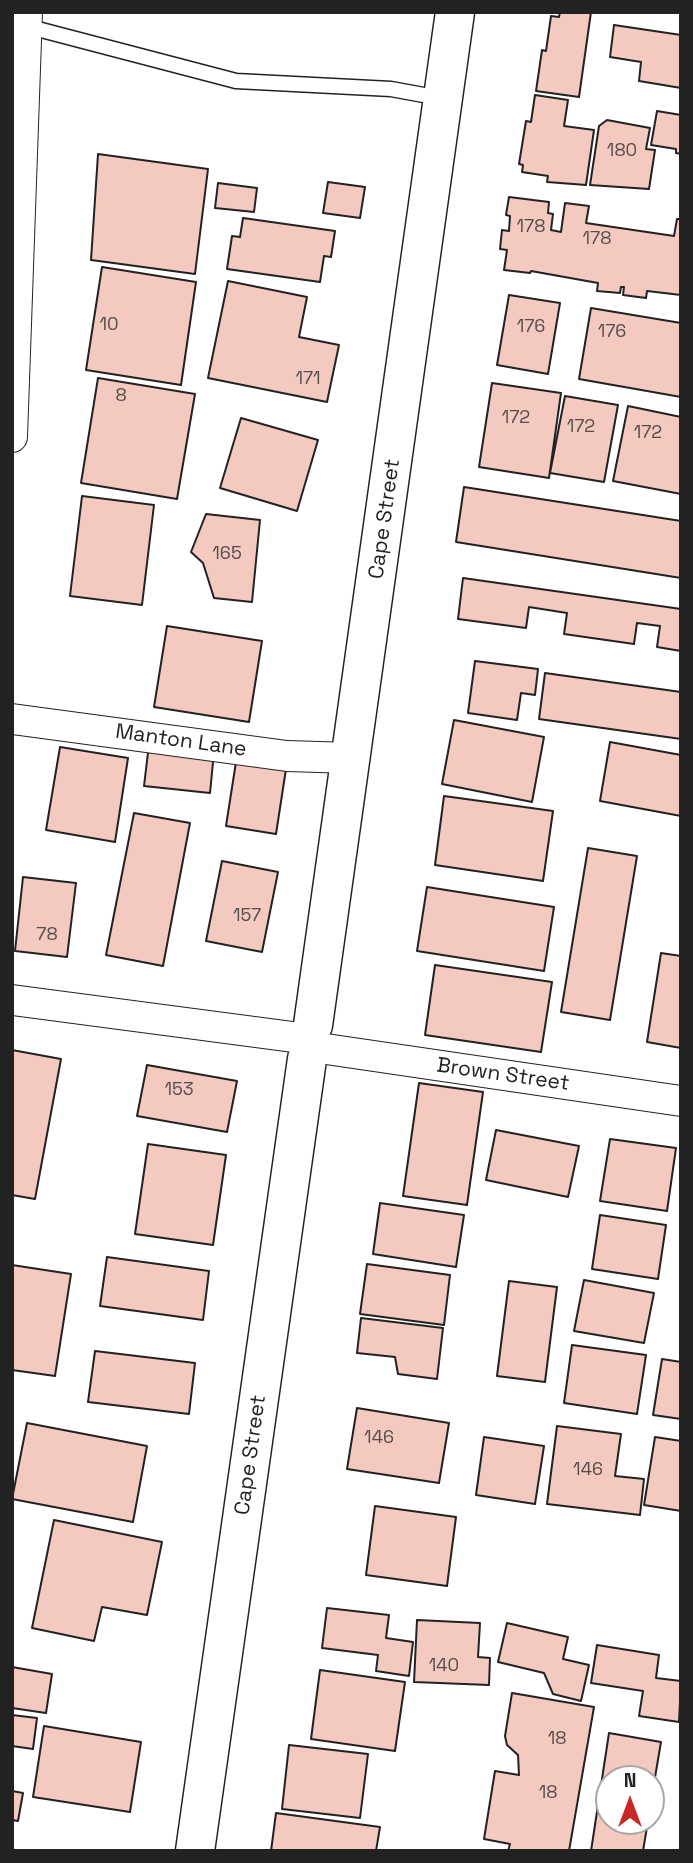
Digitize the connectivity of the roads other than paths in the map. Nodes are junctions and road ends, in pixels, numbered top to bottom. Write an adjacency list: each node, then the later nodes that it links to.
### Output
1 (455, 12): 3 (street, Cape Street)
2 (27, 19): 3 (lane); 4 (street)
3 (444, 99): 6 (street, Cape Street)
4 (12, 438)
5 (12, 719): 6 (street, Manton Lane)
6 (351, 758): 8 (street, Cape Street)
7 (12, 1000): 8 (street, Brown Street)
8 (310, 1043): 9 (street, Brown Street); 10 (street, Cape Street)
9 (681, 1101)
10 (195, 1851)

